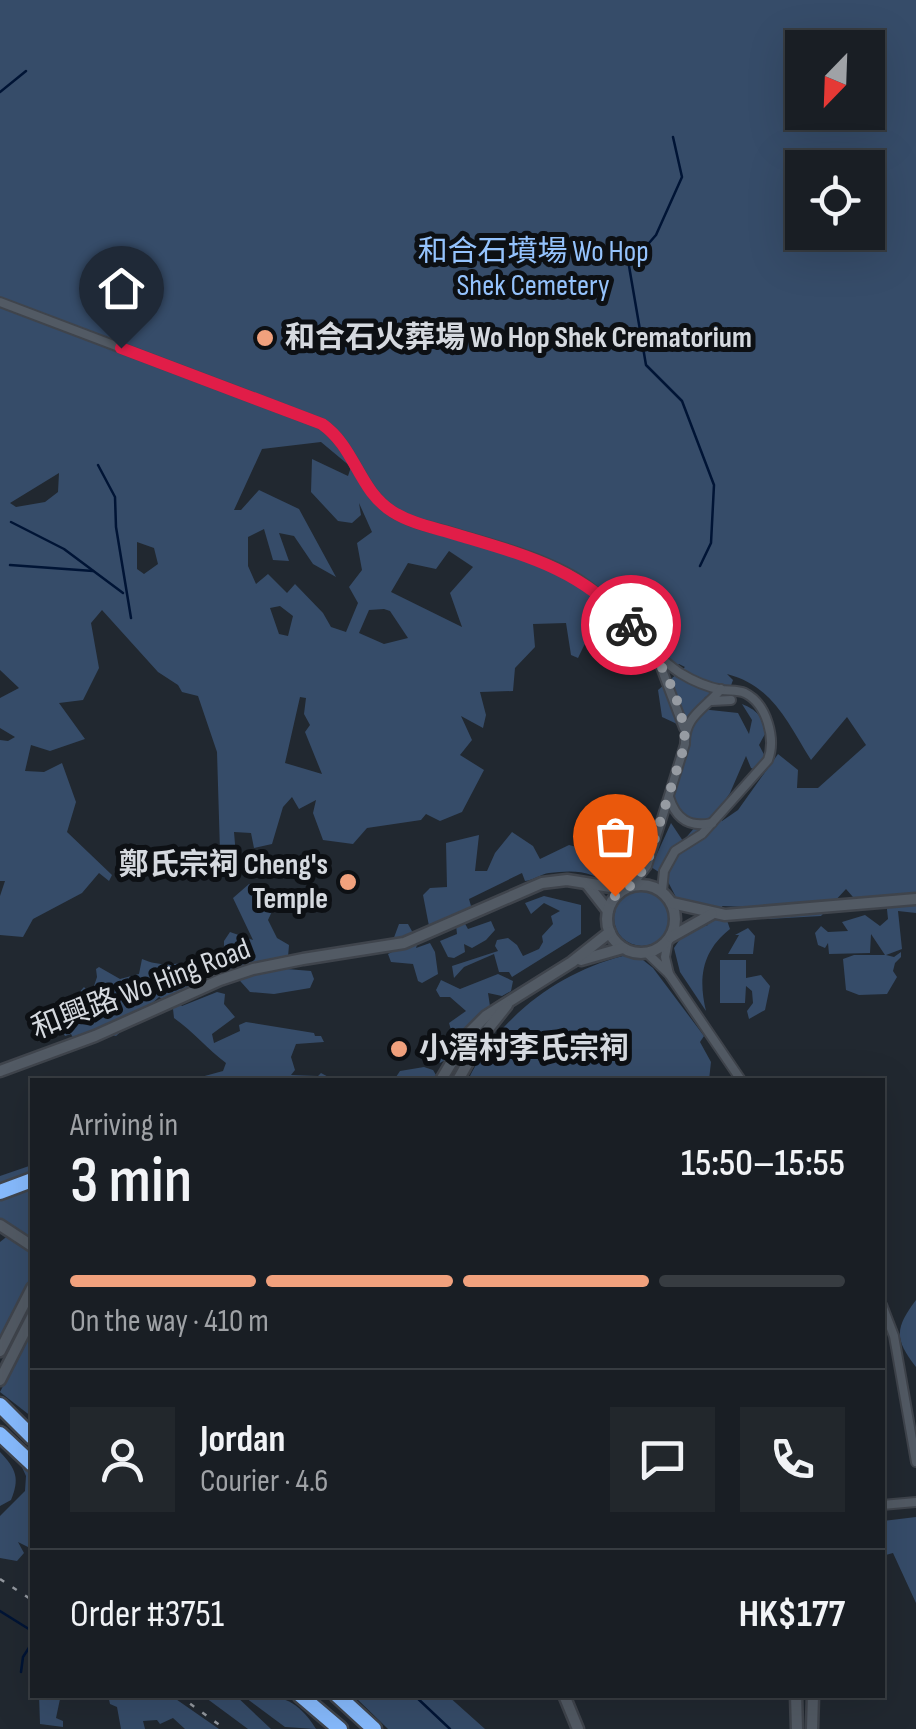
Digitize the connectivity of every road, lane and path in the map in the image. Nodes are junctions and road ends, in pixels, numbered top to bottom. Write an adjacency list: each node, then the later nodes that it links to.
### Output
1 (0, 302): 2 (street)
2 (656, 652): 3 (street); 6 (street)
3 (721, 690): 4 (street); 8 (street)
4 (712, 700): 5 (street); 6 (street)
5 (731, 700)
6 (684, 728): 7 (street)
7 (670, 797): 8 (street); 10 (street)
8 (712, 823): 11 (street)
9 (587, 883): 10 (main road, 和興路 Wo Hing Road); 14 (main road); 23 (main road, 和興路 Wo Hing Road)
10 (627, 888): 11 (main road); 14 (main road)
11 (662, 891): 13 (main road)
12 (916, 898): 15 (main road)
13 (672, 903): 15 (main road); 17 (main road)
14 (608, 910): 16 (main road)
15 (713, 914): 17 (main road)
16 (610, 932): 18 (main road); 20 (main road)
17 (669, 938): 19 (main road); 21 (street)
18 (623, 948): 19 (main road); 20 (main road)
19 (647, 952): 21 (street)
20 (572, 962): 22 (main road)
21 (669, 974): 26 (street)
22 (510, 1000): 24 (main road); 25 (main road)
23 (0, 1071)
24 (442, 1078)
25 (459, 1078)
26 (741, 1078)
27 (30, 1181): 28 (highway)
28 (2, 1192)
29 (0, 1226): 30 (main road)
30 (30, 1245)
31 (30, 1292): 36 (main road)
32 (885, 1312): 35 (street)
33 (30, 1320): 37 (main road)
34 (885, 1339): 35 (street)
35 (894, 1350): 43 (street)
36 (0, 1351)
37 (0, 1380)
38 (0, 1405): 39 (highway); 41 (highway)
39 (30, 1422)
40 (0, 1434): 42 (highway)
41 (30, 1435)
42 (30, 1462)
43 (916, 1462)
44 (916, 1502): 45 (street)
45 (885, 1505)
46 (304, 1698): 51 (highway)
47 (340, 1698): 52 (highway)
48 (565, 1698): 53 (main road)
49 (796, 1698): 54 (main road)
50 (812, 1698): 55 (main road)
51 (340, 1729)
52 (374, 1729)
53 (578, 1729)
54 (797, 1729)
55 (812, 1729)

